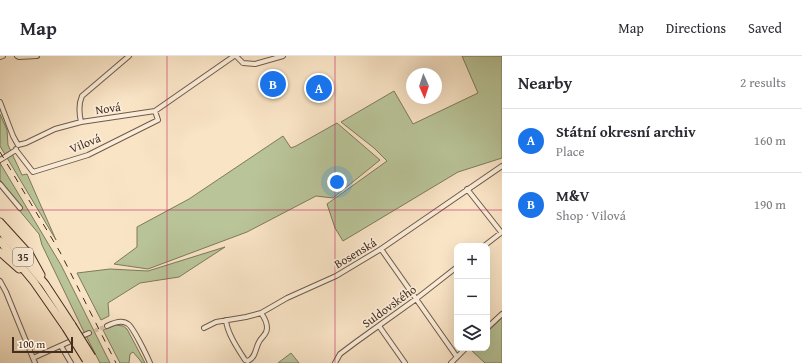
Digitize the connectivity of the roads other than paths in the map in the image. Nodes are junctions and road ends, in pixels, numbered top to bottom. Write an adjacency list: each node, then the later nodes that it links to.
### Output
1 (4, 56): 7 (street)
2 (17, 56): 3 (street)
3 (38, 56)
4 (129, 56): 10 (street)
5 (235, 56): 6 (street); 9 (street, Nová)
6 (283, 56)
7 (0, 57)
8 (0, 102): 11 (street)
9 (154, 111): 10 (street, Nová); 12 (street, Vilová)
10 (81, 122): 11 (street, Nová)
11 (18, 145): 12 (street)
12 (16, 150): 13 (street)
13 (0, 160)
14 (502, 166): 16 (street, Bosenská)
15 (0, 184): 17 (street)
16 (467, 189): 20 (street); 23 (street, Bosenská)
17 (20, 208)
18 (0, 222): 28 (highway)
19 (0, 230): 28 (highway, 35)
20 (502, 232): 22 (street)
21 (0, 241): 27 (highway, 35)
22 (488, 243)
23 (381, 249): 29 (street); 30 (street, Bosenská)
24 (0, 252): 27 (highway)
25 (454, 269): 29 (street, Suldovského)
26 (0, 281): 42 (street)
27 (34, 282): 34 (highway, 35)
28 (45, 284): 34 (highway, 35)
29 (416, 299): 36 (street, Suldovského); 41 (street)
30 (261, 313): 32 (street, Bosenská); 32 (street)
31 (502, 314): 33 (street)
32 (226, 320): 37 (street, Bosenská)
33 (490, 325)
34 (69, 326): 43 (highway, 35, bridge)
35 (107, 326): 46 (street)
36 (379, 326): 47 (street, Suldovského); 48 (street)
37 (204, 328)
38 (89, 333): 39 (street)
39 (61, 346): 42 (street); 45 (street)
40 (463, 351): 41 (street)
41 (457, 357): 49 (street)
42 (33, 358): 44 (street)
43 (90, 361)
44 (35, 363)
45 (71, 363)
46 (150, 363)
47 (335, 363)
48 (405, 363)
49 (451, 363)

